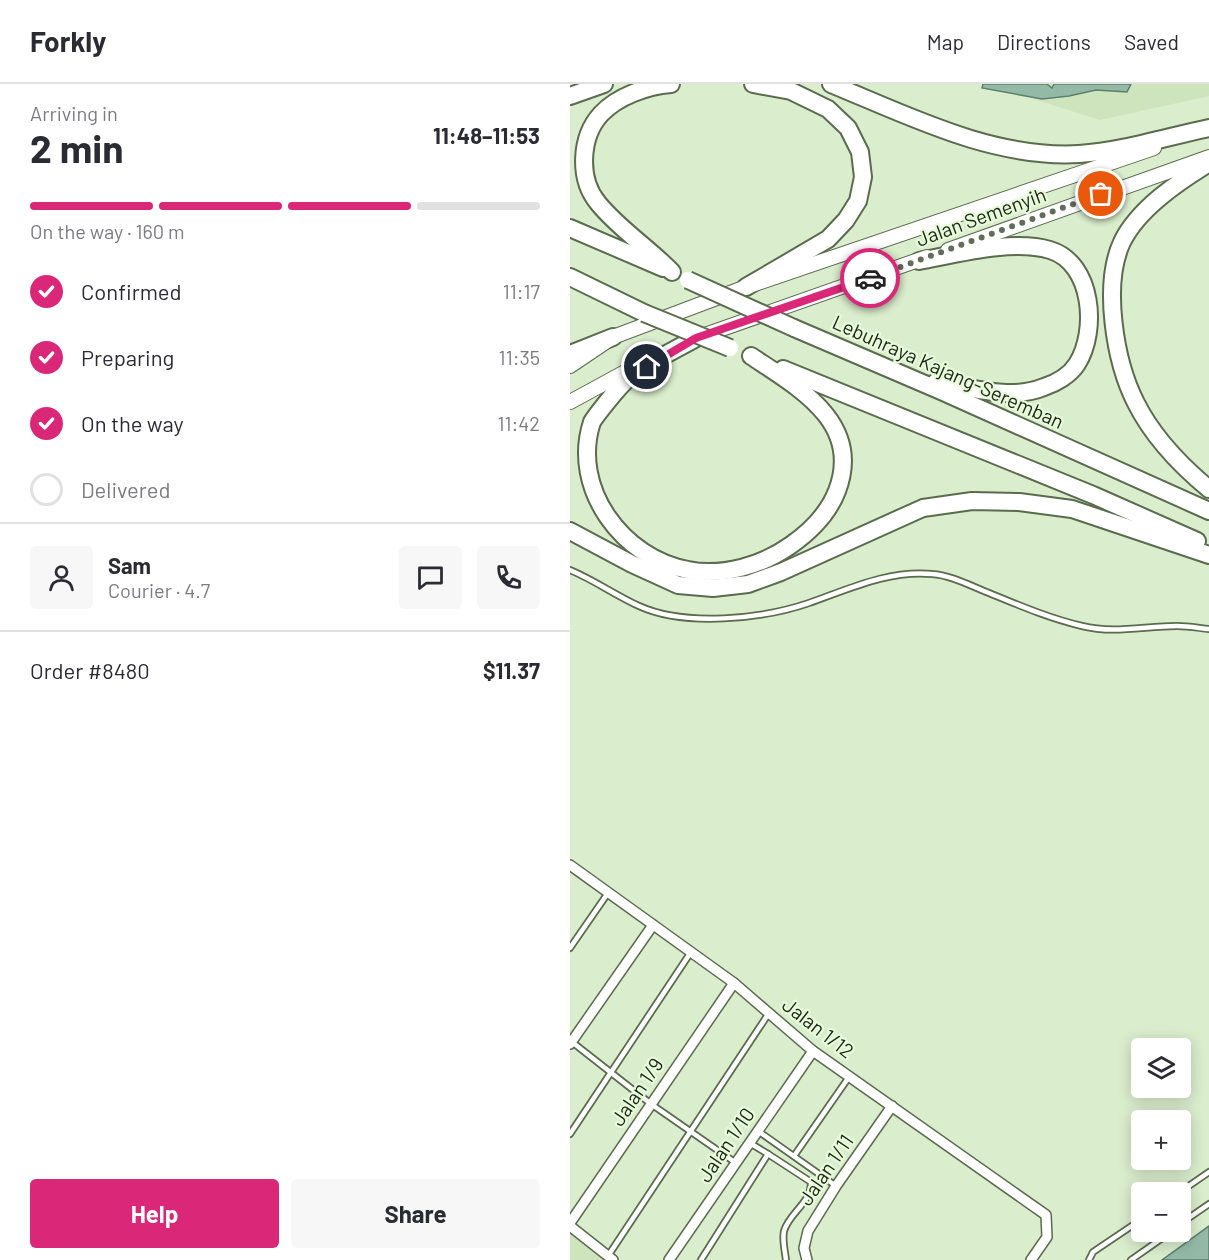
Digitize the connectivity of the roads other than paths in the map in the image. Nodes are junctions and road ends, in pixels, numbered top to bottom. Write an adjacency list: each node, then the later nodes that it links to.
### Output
1 (604, 84): 5 (highway)
2 (671, 84): 11 (highway)
3 (753, 84): 13 (highway)
4 (831, 84): 6 (highway)
5 (570, 96)
6 (1209, 129): 13 (main road, Jalan Semenyih)
7 (1209, 157): 10 (main road, Jalan Semenyih)
8 (1209, 163): 21 (highway)
9 (570, 228): 11 (highway, Lebuhraya Kajang-Seremban)
10 (919, 261): 15 (main road, Jalan Semenyih); 19 (highway)
11 (672, 272): 19 (highway, Lebuhraya Kajang-Seremban, bridge)
12 (570, 277): 17 (highway, bridge)
13 (746, 287): 14 (main road, Jalan Semenyih)
14 (613, 337): 16 (highway); 18 (main road, Jalan Semenyih)
15 (696, 338): 17 (highway); 20 (main road, Jalan Semenyih)
16 (570, 354)
17 (751, 356): 24 (highway)
18 (570, 366)
19 (915, 379): 22 (highway, Lebuhraya Kajang-Seremban)
20 (570, 402)
21 (1209, 489)
22 (1209, 511)
23 (570, 531): 25 (highway)
24 (1209, 547)
25 (1209, 555)
26 (570, 570): 27 (lane)
27 (1209, 629)
28 (570, 865): 29 (street, Jalan 1/12)
29 (608, 893): 30 (street, Jalan 1/12); 31 (lane)
30 (653, 925): 32 (street, Jalan 1/12); 35 (street)
31 (570, 948)
32 (691, 952): 33 (street, Jalan 1/12); 37 (lane)
33 (734, 983): 34 (street, Jalan 1/12); 39 (street, Jalan 1/9)
34 (769, 1013): 36 (street, Jalan 1/12); 42 (lane)
35 (570, 1042): 37 (lane)
36 (813, 1050): 38 (street, Jalan 1/12); 41 (street, Jalan 1/10)
37 (610, 1073): 39 (lane); 43 (lane)
38 (850, 1075): 40 (street, Jalan 1/12); 46 (lane)
39 (651, 1104): 42 (lane); 53 (street, Jalan 1/9)
40 (892, 1106): 50 (street, Jalan 1/11); 61 (street, Jalan 1/12)
41 (758, 1131): 44 (street, Jalan 1/10); 46 (lane)
42 (691, 1132): 47 (lane); 56 (lane)
43 (570, 1134)
44 (750, 1143): 45 (lane); 47 (street, Jalan 1/10)
45 (768, 1154): 58 (lane); 59 (lane)
46 (794, 1156): 50 (lane)
47 (736, 1163): 57 (street, Jalan 1/10)
48 (1209, 1172): 49 (lane)
49 (1191, 1184)
50 (836, 1186): 60 (street, Jalan 1/11)
51 (1209, 1204): 52 (lane)
52 (1191, 1216)
53 (570, 1224): 56 (street)
54 (1131, 1226): 62 (lane)
55 (1157, 1242): 63 (lane)
56 (610, 1258)
57 (669, 1260)
58 (701, 1260)
59 (786, 1260)
60 (807, 1260)
61 (1031, 1260)
62 (1089, 1260)
63 (1131, 1260)

